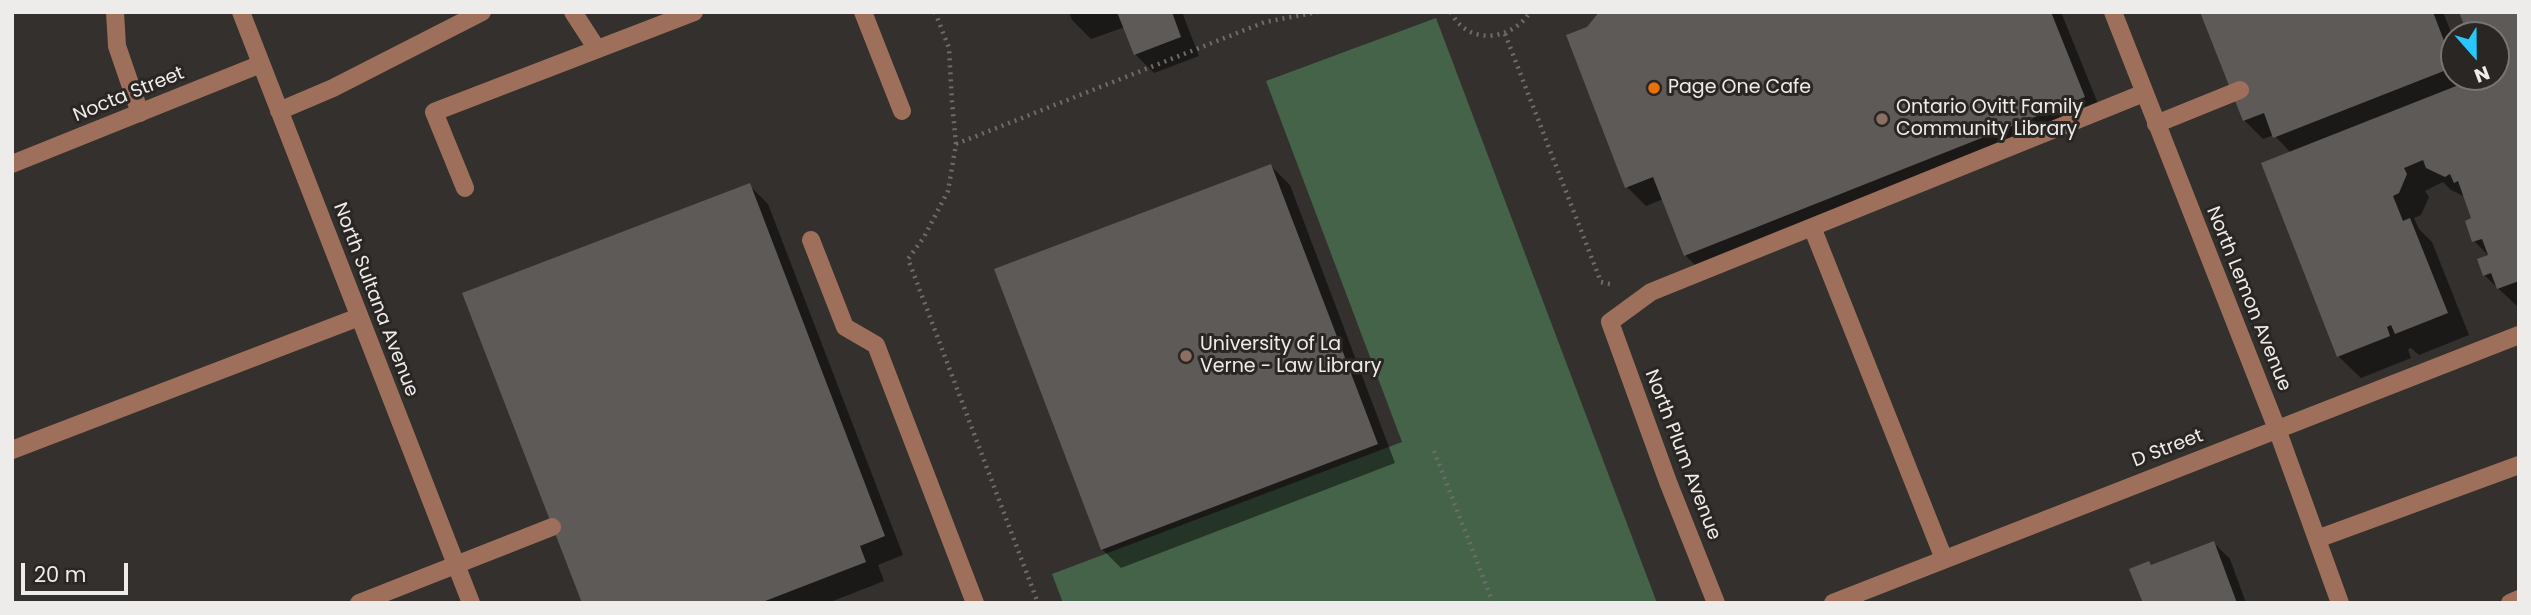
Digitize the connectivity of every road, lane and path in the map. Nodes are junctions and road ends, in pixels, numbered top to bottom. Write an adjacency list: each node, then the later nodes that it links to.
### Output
1 (115, 12): 19 (street)
2 (241, 12): 14 (street, North Sultana Avenue)
3 (482, 12): 17 (street)
4 (573, 12): 13 (street)
5 (694, 12): 13 (street)
6 (863, 12): 18 (street)
7 (935, 12): 21 (path)
8 (1318, 12): 21 (path)
9 (1451, 12): 12 (path)
10 (1530, 12): 12 (path)
11 (2113, 12): 16 (street, North Lemon Avenue)
12 (1506, 34): 26 (path)
13 (597, 49): 23 (street)
14 (261, 64): 17 (street, North Sultana Avenue); 19 (street, Nocta Street)
15 (2240, 90): 20 (street)
16 (2144, 93): 20 (street, North Lemon Avenue); 24 (street)
17 (279, 111): 27 (street, North Sultana Avenue)
18 (902, 111)
19 (141, 113): 22 (street, Nocta Street)
20 (2156, 124): 29 (street, North Lemon Avenue)
21 (956, 144): 41 (path)
22 (12, 164)
23 (465, 188)
24 (1812, 227): 26 (street); 35 (street)
25 (811, 240): 40 (street)
26 (1651, 292): 43 (street, North Plum Avenue)
27 (359, 317): 30 (street); 36 (street, North Sultana Avenue)
28 (2519, 335): 29 (street, D Street)
29 (2277, 429): 34 (street, North Lemon Avenue); 35 (street, D Street)
30 (12, 450)
31 (1434, 451): 42 (path)
32 (2519, 465): 34 (street)
33 (552, 527): 36 (street)
34 (2317, 540): 45 (street, North Lemon Avenue)
35 (1944, 559): 44 (street, D Street)
36 (456, 565): 38 (street); 39 (street, North Sultana Avenue)
37 (2519, 599): 46 (street)
38 (359, 603)
39 (471, 603)
40 (975, 603)
41 (1038, 603)
42 (1493, 603)
43 (1716, 603)
44 (1833, 603)
45 (2340, 603)
46 (2510, 603)

